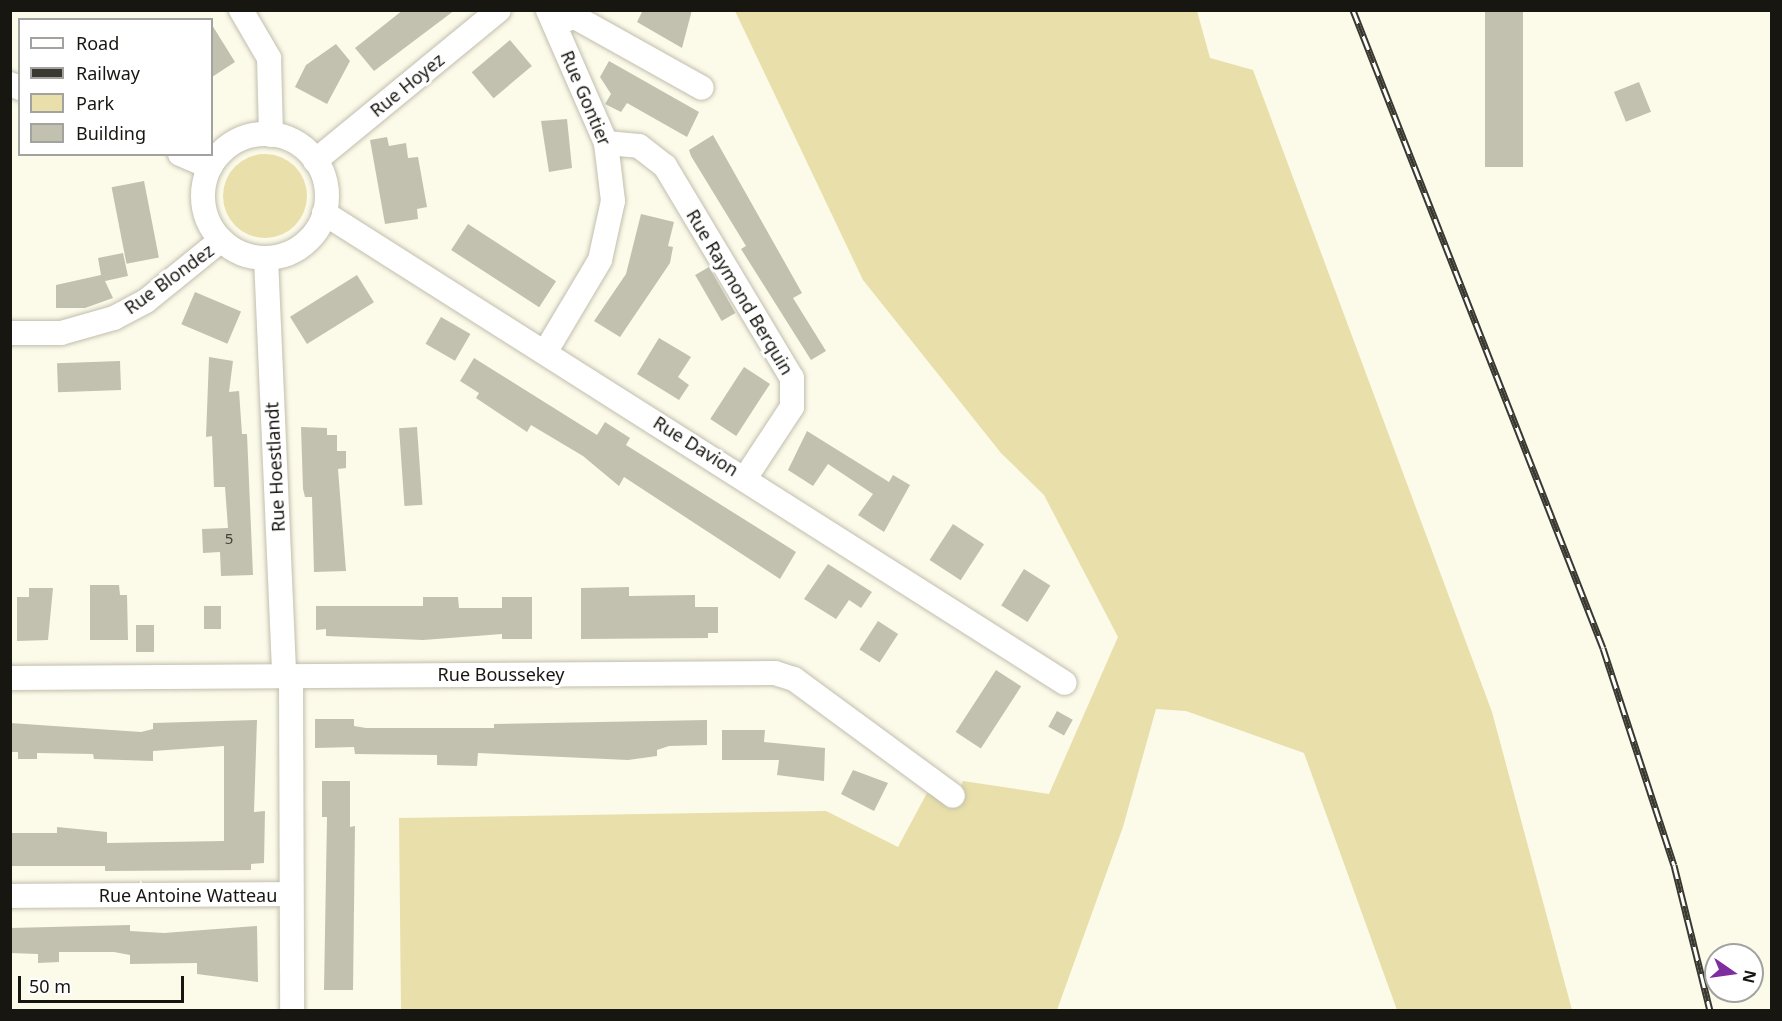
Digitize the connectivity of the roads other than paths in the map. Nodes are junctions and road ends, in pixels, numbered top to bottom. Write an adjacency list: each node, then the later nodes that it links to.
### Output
1 (241, 10): 5 (street)
2 (499, 10): 8 (street, Rue Hoyez)
3 (551, 17): 4 (street); 6 (street, Rue Gontier)
4 (702, 88)
5 (270, 135): 8 (street); 9 (street)
6 (606, 143): 14 (street, Rue Gontier); 15 (street, Rue Raymond Berquin)
7 (185, 156): 9 (street)
8 (315, 160): 10 (street)
9 (210, 167): 11 (street)
10 (324, 213): 12 (street); 14 (street, Rue Davion)
11 (222, 240): 12 (street); 13 (street, Rue Blondez)
12 (266, 258): 16 (street, Rue Hoestlandt)
13 (10, 333)
14 (546, 351): 15 (street, Rue Davion)
15 (746, 477): 18 (street, Rue Davion)
16 (288, 676): 17 (street, Rue Boussekey); 19 (street, Rue Boussekey); 20 (street, Rue Antoine Watteau)
17 (10, 678)
18 (1065, 683)
19 (953, 796)
20 (291, 894): 21 (street, Rue Antoine Watteau); 22 (street)
21 (10, 896)
22 (292, 1011)

